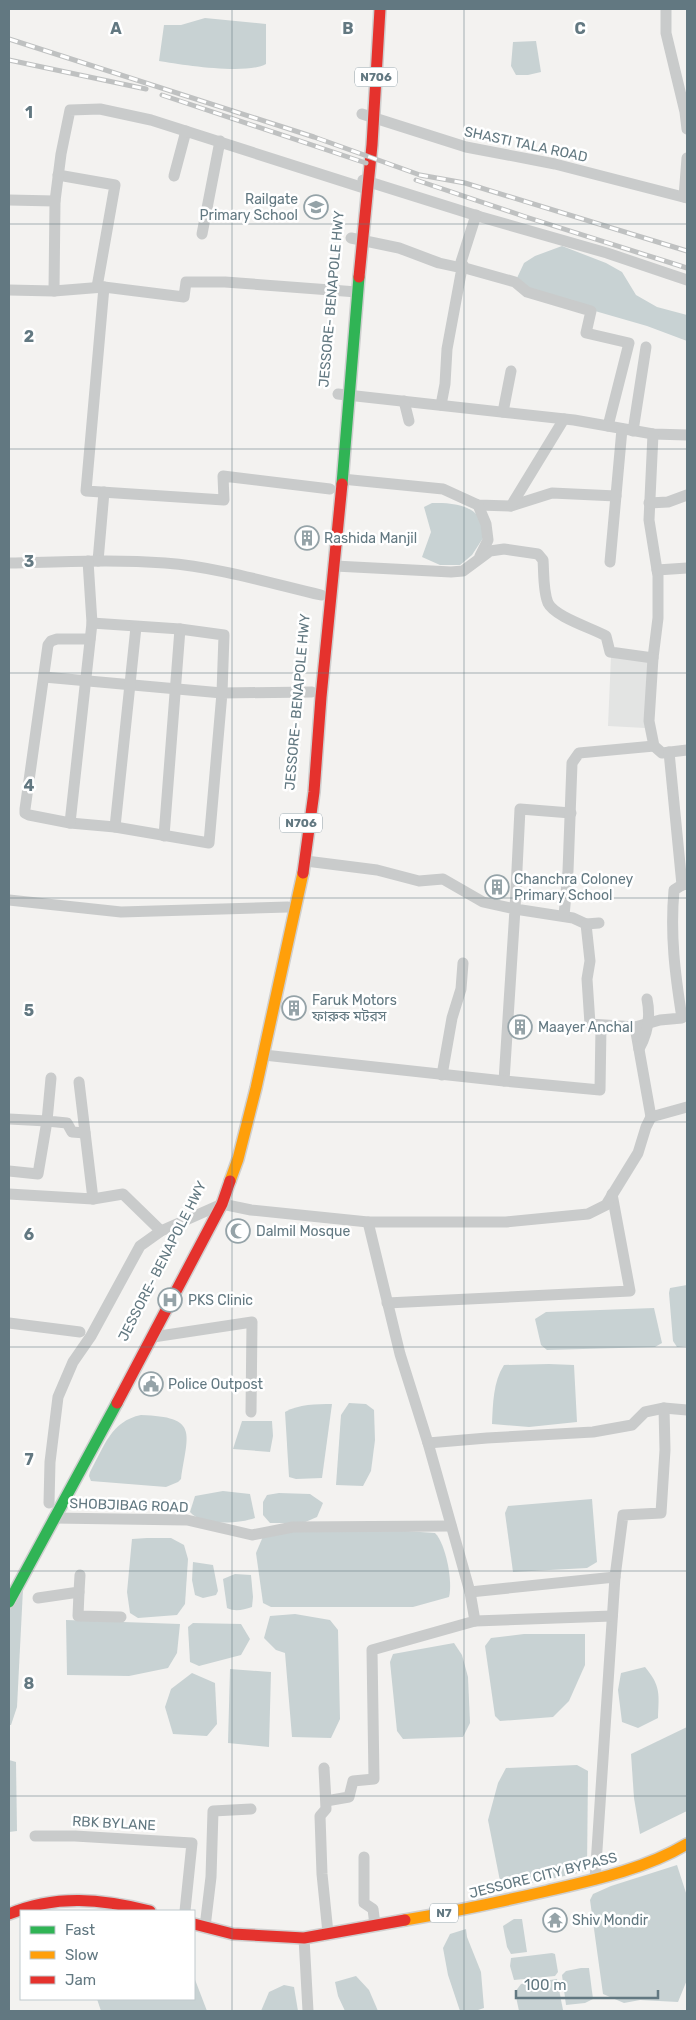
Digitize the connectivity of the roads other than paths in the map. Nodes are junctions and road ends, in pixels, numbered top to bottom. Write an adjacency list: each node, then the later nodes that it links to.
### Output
1 (369, 9): 4 (highway, N706)
2 (380, 9): 4 (highway, N706)
3 (666, 9): 5 (street)
4 (366, 118): 11 (highway, JESSORE- BENAPOLE HWY / N706); 12 (street, SHASTI TALA ROAD)
5 (687, 129)
6 (186, 131): 7 (street); 9 (street); 10 (street)
7 (220, 142): 11 (street); 16 (street)
8 (687, 158): 12 (street)
9 (58, 174): 14 (street); 20 (street)
10 (174, 176)
11 (360, 183): 15 (street); 17 (highway, JESSORE- BENAPOLE HWY / N706)
12 (686, 197)
13 (9, 200): 14 (street)
14 (55, 201): 22 (street)
15 (476, 215): 19 (street); 32 (street)
16 (202, 234)
17 (363, 240): 18 (street); 23 (highway, JESSORE- BENAPOLE HWY / N706); 28 (street)
18 (350, 242): 23 (highway, JESSORE- BENAPOLE HWY / N706)
19 (687, 280)
20 (101, 287): 22 (street); 23 (street); 38 (street)
21 (9, 290): 22 (street)
22 (54, 291)
23 (352, 291): 26 (highway, JESSORE- BENAPOLE HWY / N706)
24 (646, 347): 33 (street)
25 (511, 371): 29 (street)
26 (344, 395): 27 (street); 36 (highway, JESSORE- BENAPOLE HWY / N706); 37 (highway, JESSORE- BENAPOLE HWY / N706)
27 (404, 401): 28 (street); 31 (street)
28 (441, 405): 29 (street)
29 (503, 412): 30 (street)
30 (564, 419): 32 (street); 43 (street)
31 (409, 421)
32 (608, 426): 33 (street)
33 (627, 430): 34 (street); 40 (street)
34 (653, 434): 35 (street); 41 (street)
35 (687, 435)
36 (342, 479): 42 (street); 48 (highway, JESSORE- BENAPOLE HWY / N706)
37 (330, 489): 38 (street); 51 (highway, JESSORE- BENAPOLE HWY / N706)
38 (104, 492): 45 (street)
39 (687, 495): 41 (street)
40 (616, 496): 43 (street); 46 (street)
41 (649, 504): 50 (street)
42 (478, 505): 43 (street); 44 (street)
43 (511, 506)
44 (479, 559): 48 (street); 56 (street)
45 (93, 561): 47 (street); 51 (street); 52 (street)
46 (610, 562)
47 (9, 563)
48 (335, 566): 70 (highway, JESSORE- BENAPOLE HWY / N706)
49 (687, 568): 50 (street)
50 (657, 570): 56 (street)
51 (321, 595): 61 (highway, JESSORE- BENAPOLE HWY / N706)
52 (92, 623): 53 (street); 55 (street)
53 (136, 627): 54 (street); 59 (street)
54 (180, 629): 60 (street); 62 (street)
55 (90, 639): 57 (street); 58 (street)
56 (653, 658): 63 (street)
57 (44, 678): 58 (street); 67 (street)
58 (85, 681): 59 (street); 67 (street)
59 (131, 684): 60 (street); 68 (street)
60 (175, 689): 62 (street); 69 (street)
61 (312, 692): 62 (street); 73 (highway, JESSORE- BENAPOLE HWY / N706)
62 (222, 693): 69 (street)
63 (654, 746): 65 (street); 66 (street)
64 (687, 750): 65 (street)
65 (669, 752): 71 (street)
66 (571, 812): 74 (street); 75 (street)
67 (70, 823): 68 (street)
68 (115, 828): 69 (street)
69 (164, 836)
70 (306, 861): 74 (street); 83 (highway, JESSORE- BENAPOLE HWY / N706)
71 (685, 885): 81 (street)
72 (9, 900): 73 (street)
73 (288, 907): 98 (highway, JESSORE- BENAPOLE HWY / N706)
74 (515, 909): 75 (street); 86 (street)
75 (564, 916): 77 (street)
76 (599, 923): 77 (street)
77 (586, 924): 80 (street)
78 (462, 963): 84 (street)
79 (647, 1000): 82 (street)
80 (601, 1026): 81 (street); 86 (street)
81 (636, 1027): 82 (street)
82 (639, 1049): 89 (street)
83 (264, 1055): 84 (street); 97 (highway, JESSORE- BENAPOLE HWY / N706)
84 (442, 1074): 86 (street)
85 (51, 1078): 91 (street)
86 (504, 1081)
87 (79, 1082): 92 (street)
88 (687, 1107): 89 (street)
89 (651, 1117): 95 (street)
90 (9, 1119): 91 (street)
91 (47, 1121): 92 (street); 93 (street)
92 (85, 1133): 96 (street)
93 (9, 1171)
94 (9, 1194): 96 (street)
95 (612, 1194): 99 (street); 103 (street)
96 (93, 1198): 100 (street)
97 (222, 1204): 98 (street); 99 (street); 106 (highway, JESSORE- BENAPOLE HWY / N706)
98 (207, 1211): 100 (street); 101 (highway, JESSORE- BENAPOLE HWY / N706)
99 (368, 1222): 103 (street)
100 (161, 1231): 113 (street)
101 (180, 1258)
102 (162, 1292): 107 (highway, JESSORE- BENAPOLE HWY)
103 (387, 1303): 111 (street)
104 (9, 1323): 105 (street)
105 (80, 1332)
106 (153, 1337): 110 (street); 114 (highway, JESSORE- BENAPOLE HWY / N706)
107 (121, 1370)
108 (664, 1408): 109 (street); 111 (street); 118 (street)
109 (687, 1410)
110 (251, 1412)
111 (428, 1443): 116 (street)
112 (61, 1480): 113 (highway)
113 (49, 1503): 115 (highway)
114 (53, 1518): 116 (street, SHOBJIBAG ROAD); 122 (highway, JESSORE- BENAPOLE HWY / N706)
115 (40, 1520)
116 (451, 1526): 120 (street)
117 (80, 1575): 119 (street)
118 (615, 1577): 120 (street); 123 (street)
119 (79, 1592): 121 (street); 124 (street)
120 (470, 1592): 125 (street)
121 (38, 1598)
122 (9, 1602)
123 (612, 1616): 125 (street); 132 (street)
124 (121, 1617)
125 (475, 1621): 138 (street)
126 (251, 1809): 129 (street)
127 (34, 1836): 128 (street, RBK BYLANE)
128 (192, 1843): 129 (street, RBK BYLANE); 135 (street)
129 (212, 1844): 136 (street)
130 (687, 1844): 132 (highway, JESSORE CITY BYPASS / N7)
131 (364, 1857): 137 (street)
132 (595, 1880): 137 (highway, JESSORE CITY BYPASS / N7)
133 (21, 1910): 134 (highway)
134 (146, 1910)
135 (185, 1910)
136 (199, 1925): 139 (highway, JESSORE CITY BYPASS / N7)
137 (375, 1925): 138 (highway, JESSORE CITY BYPASS / N7)
138 (328, 1933): 139 (highway, JESSORE CITY BYPASS / N7)
139 (304, 1938): 140 (street)
140 (308, 2011)

